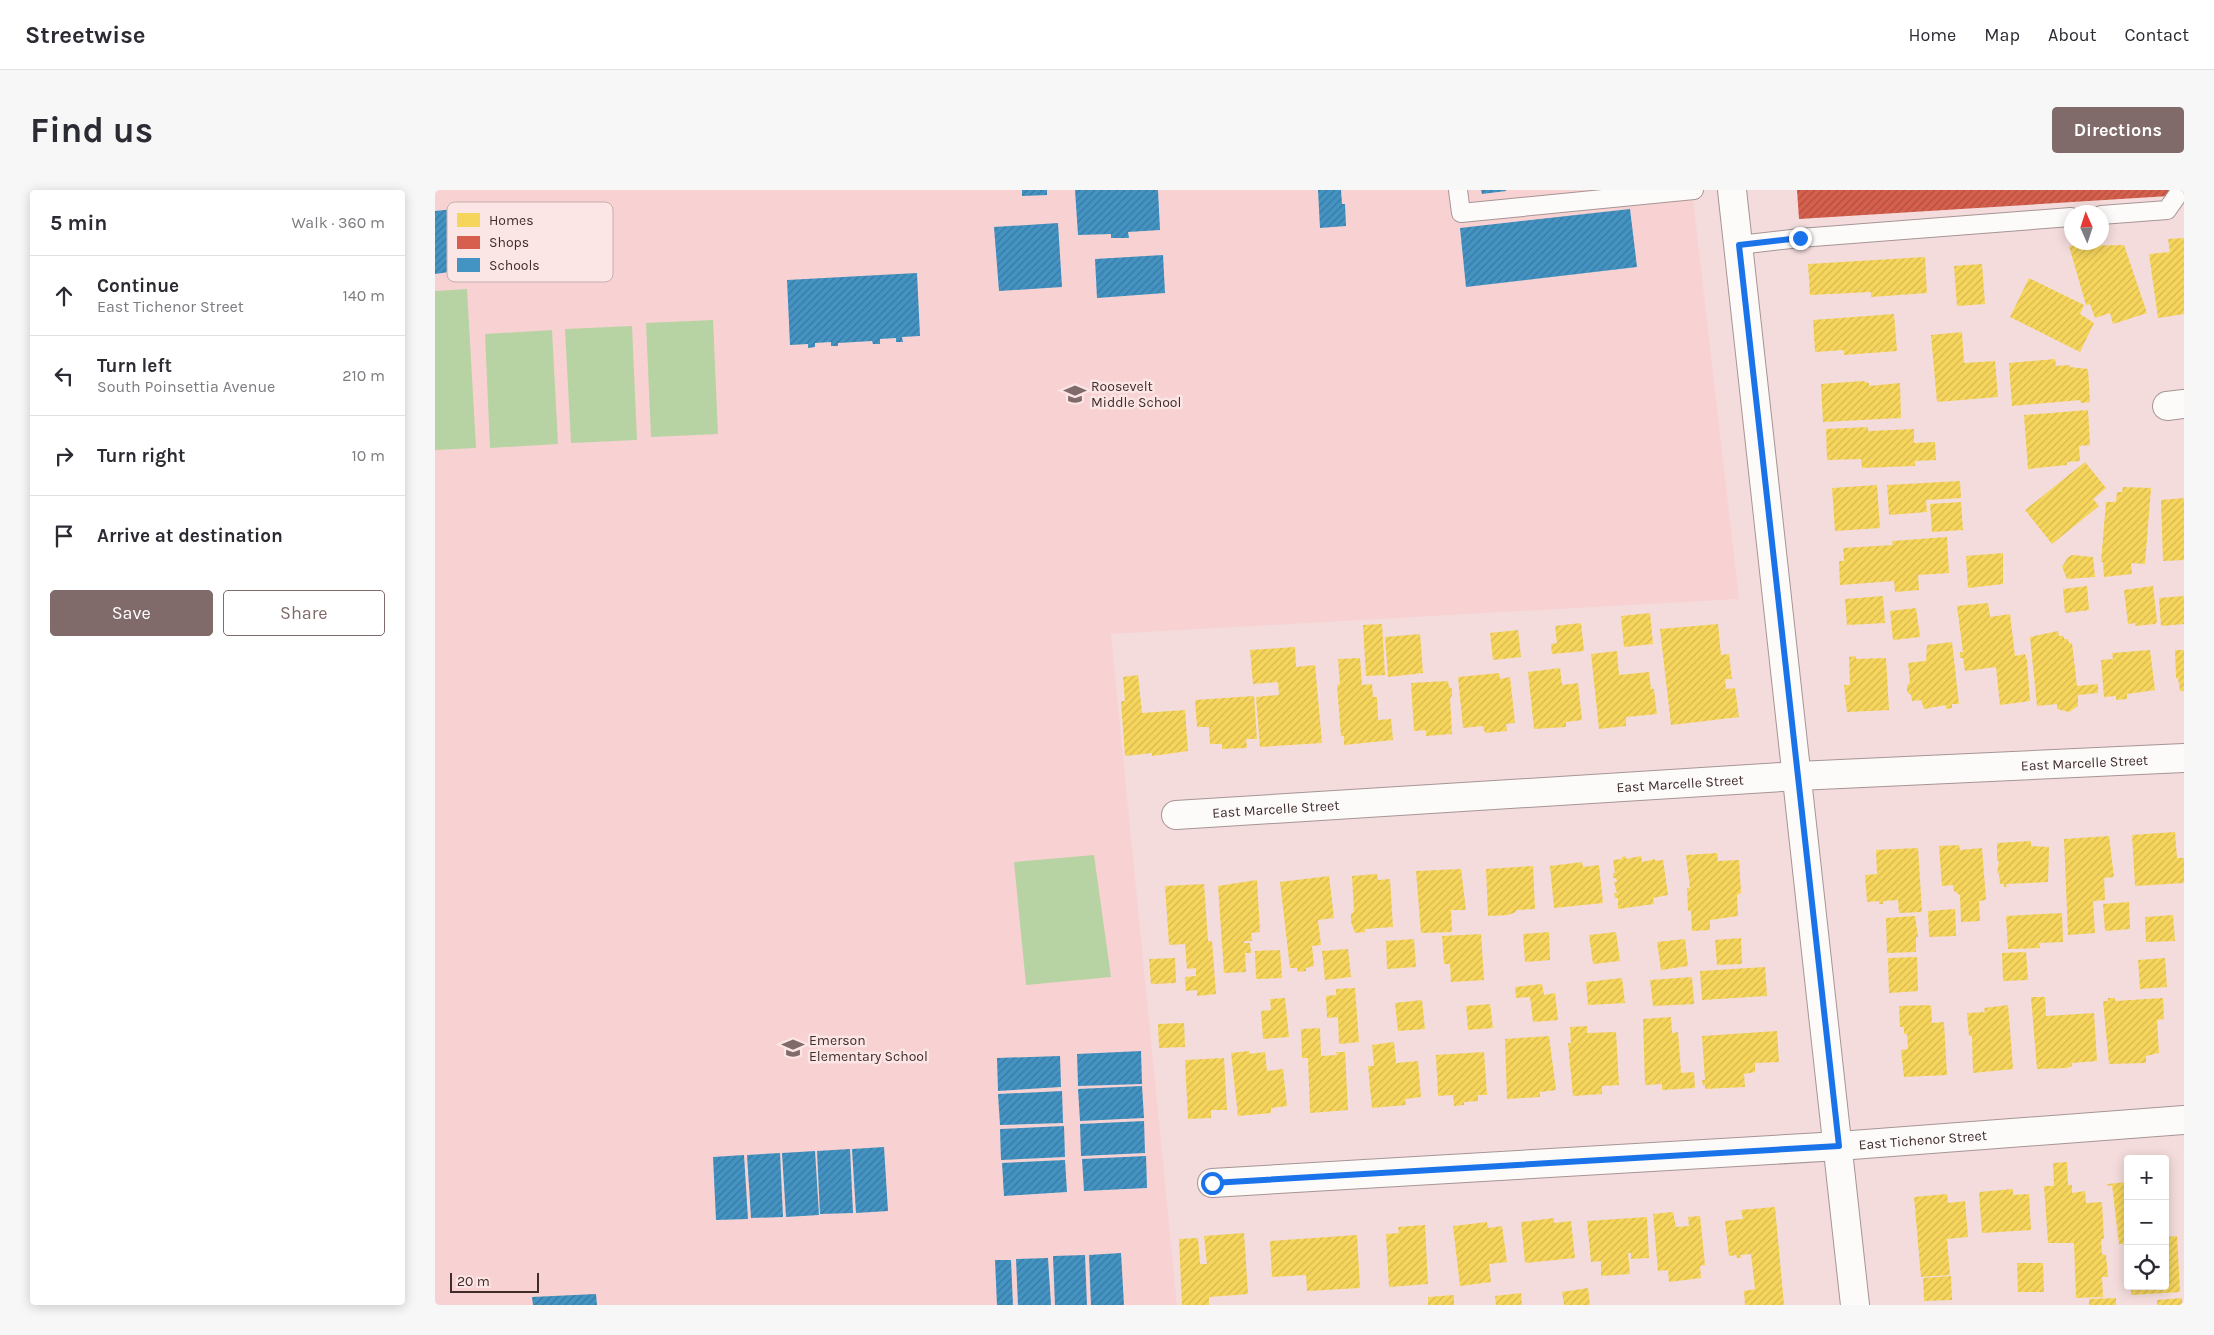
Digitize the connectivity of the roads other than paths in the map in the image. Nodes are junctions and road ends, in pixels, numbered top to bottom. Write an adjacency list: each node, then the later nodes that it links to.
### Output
1 (1458, 190): 2 (lane)
2 (1694, 190)
3 (1732, 190): 7 (street)
4 (2181, 190): 5 (lane)
5 (2109, 214)
6 (2064, 218): 7 (lane)
7 (1739, 245): 9 (street)
8 (2184, 758): 9 (street, East Marcelle Street)
9 (1797, 776): 10 (street, East Marcelle Street); 12 (street)
10 (1176, 815)
11 (2184, 1120): 12 (street, East Tichenor Street)
12 (1839, 1146): 13 (street, East Tichenor Street); 14 (street)
13 (1212, 1183)
14 (1855, 1305)

